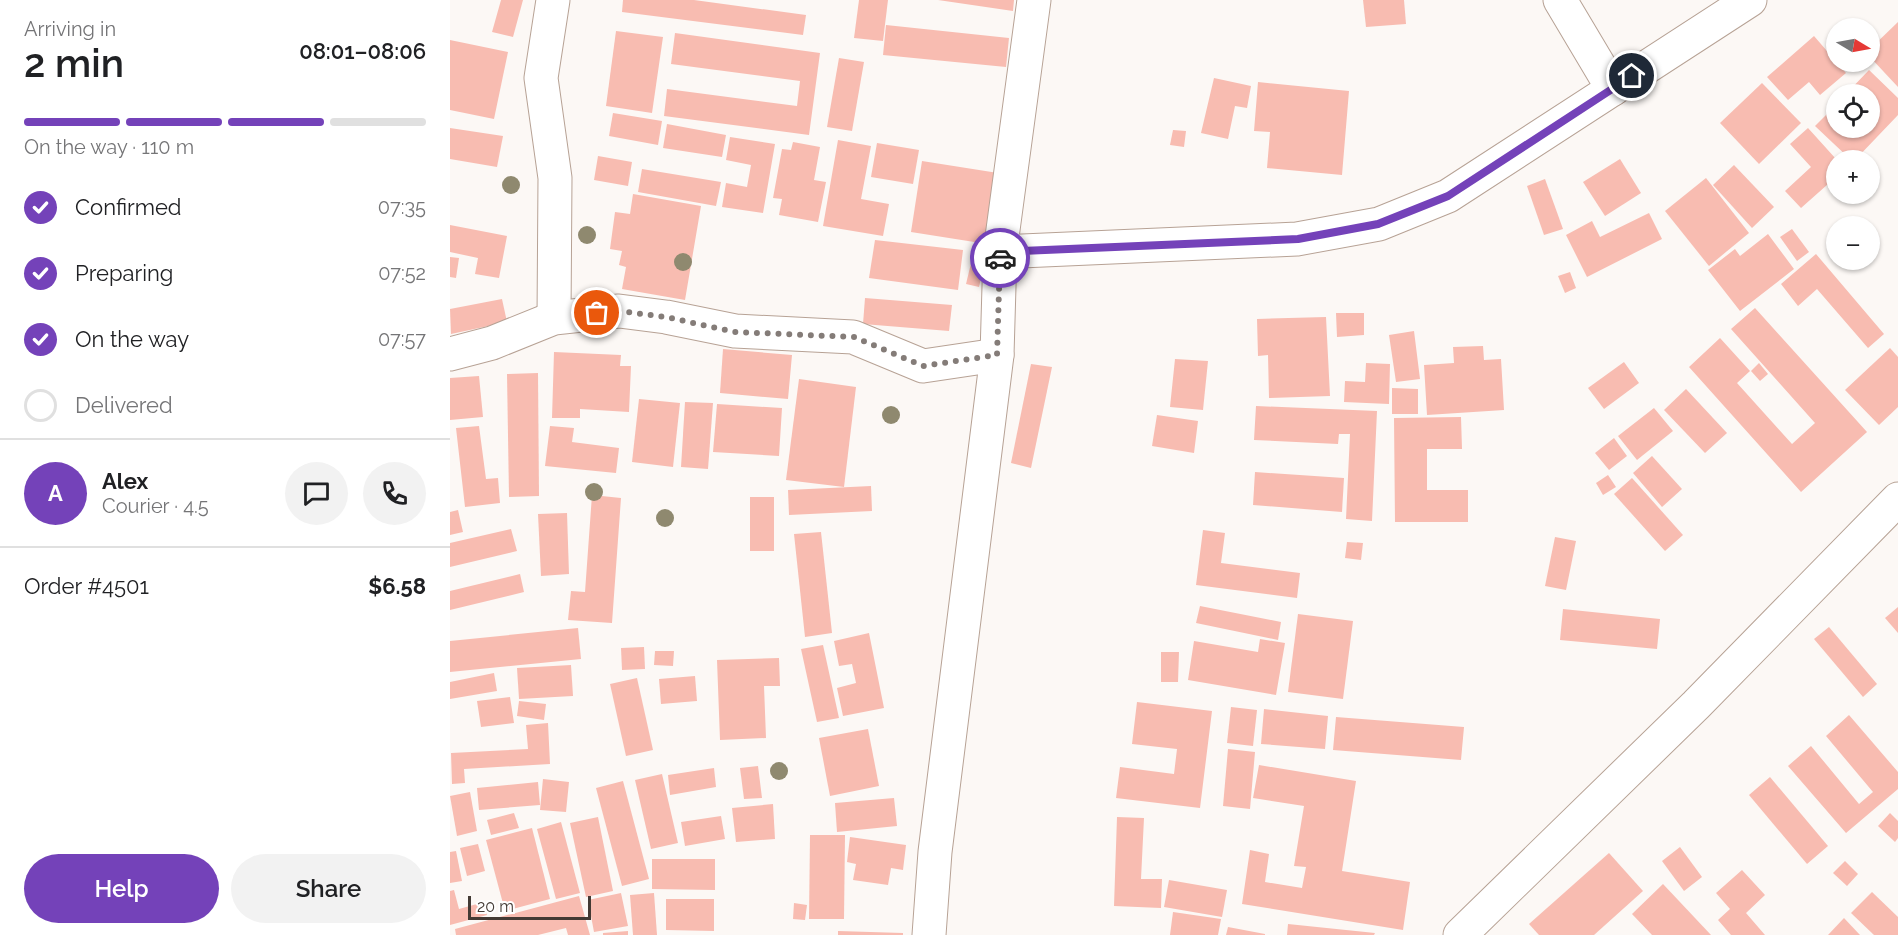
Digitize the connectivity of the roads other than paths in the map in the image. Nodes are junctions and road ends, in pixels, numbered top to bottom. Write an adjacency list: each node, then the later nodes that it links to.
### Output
1 (553, 0): 7 (street)
2 (1034, 0): 6 (street)
3 (1560, 0): 5 (street)
4 (1750, 0): 5 (street)
5 (1613, 89): 6 (street)
6 (1000, 252): 9 (street)
7 (554, 318): 8 (street); 9 (street)
8 (450, 354)
9 (997, 355): 11 (street)
10 (1898, 499): 12 (street)
11 (929, 935)
12 (1460, 935)

